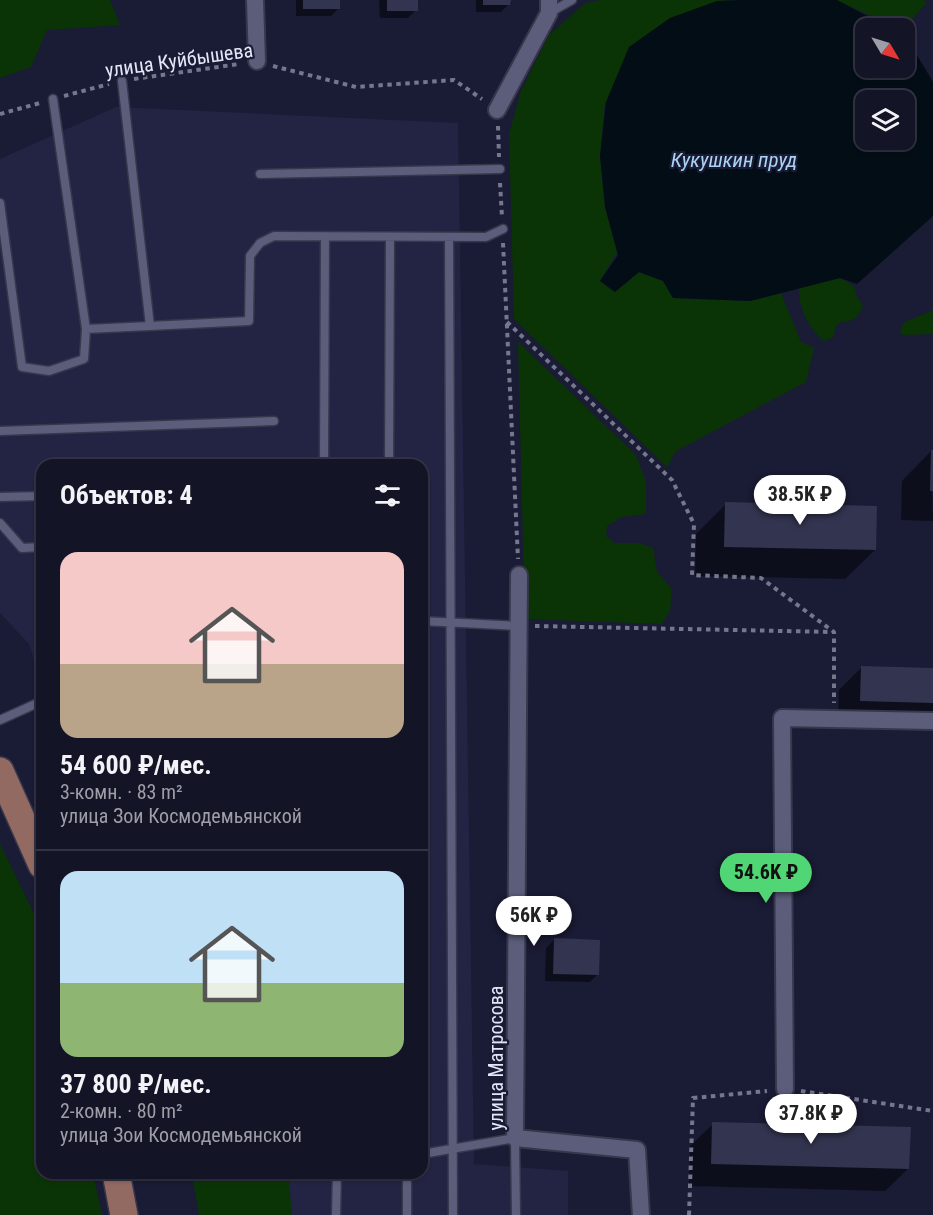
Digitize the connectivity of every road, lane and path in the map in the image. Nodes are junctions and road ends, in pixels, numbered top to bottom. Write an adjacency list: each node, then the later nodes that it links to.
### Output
1 (255, 0): 4 (street)
2 (572, 0): 3 (lane)
3 (549, 7): 7 (street)
4 (257, 61): 5 (path, улица Куйбышева); 7 (path, улица Куйбышева)
5 (122, 81): 6 (path, улица Куйбышева); 17 (lane)
6 (52, 99): 8 (path, улица Куйбышева); 18 (lane)
7 (497, 110): 9 (path)
8 (0, 114)
9 (500, 169): 10 (lane); 12 (path)
10 (260, 174)
11 (0, 202): 18 (lane)
12 (503, 229): 15 (lane); 16 (path)
13 (325, 237): 14 (lane); 17 (lane); 21 (lane)
14 (390, 237): 15 (lane); 22 (lane)
15 (449, 237): 29 (lane)
16 (507, 321): 27 (path); 31 (path)
17 (150, 326): 18 (lane)
18 (86, 329)
19 (274, 421): 20 (lane)
20 (0, 431)
21 (324, 459)
22 (389, 459)
23 (36, 496): 24 (lane)
24 (0, 497)
25 (0, 523): 26 (lane)
26 (36, 547)
27 (519, 575): 30 (street, улица Матросова)
28 (428, 621): 29 (lane)
29 (450, 622): 30 (lane); 41 (lane)
30 (519, 626): 31 (path); 40 (street, улица Матросова)
31 (834, 632): 33 (path)
32 (36, 703): 34 (lane)
33 (834, 719): 35 (street); 38 (street)
34 (0, 720)
35 (933, 721)
36 (0, 771): 37 (main road)
37 (36, 852)
38 (785, 1089): 39 (path); 52 (path)
39 (933, 1111)
40 (515, 1138): 41 (lane); 50 (lane); 51 (street, улица Матросова)
41 (453, 1149): 42 (lane); 49 (lane)
42 (428, 1153)
43 (117, 1179): 46 (main road)
44 (337, 1179): 47 (lane)
45 (407, 1179): 48 (lane)
46 (124, 1215)
47 (336, 1215)
48 (407, 1215)
49 (453, 1215)
50 (516, 1215)
51 (640, 1215)
52 (689, 1215)

